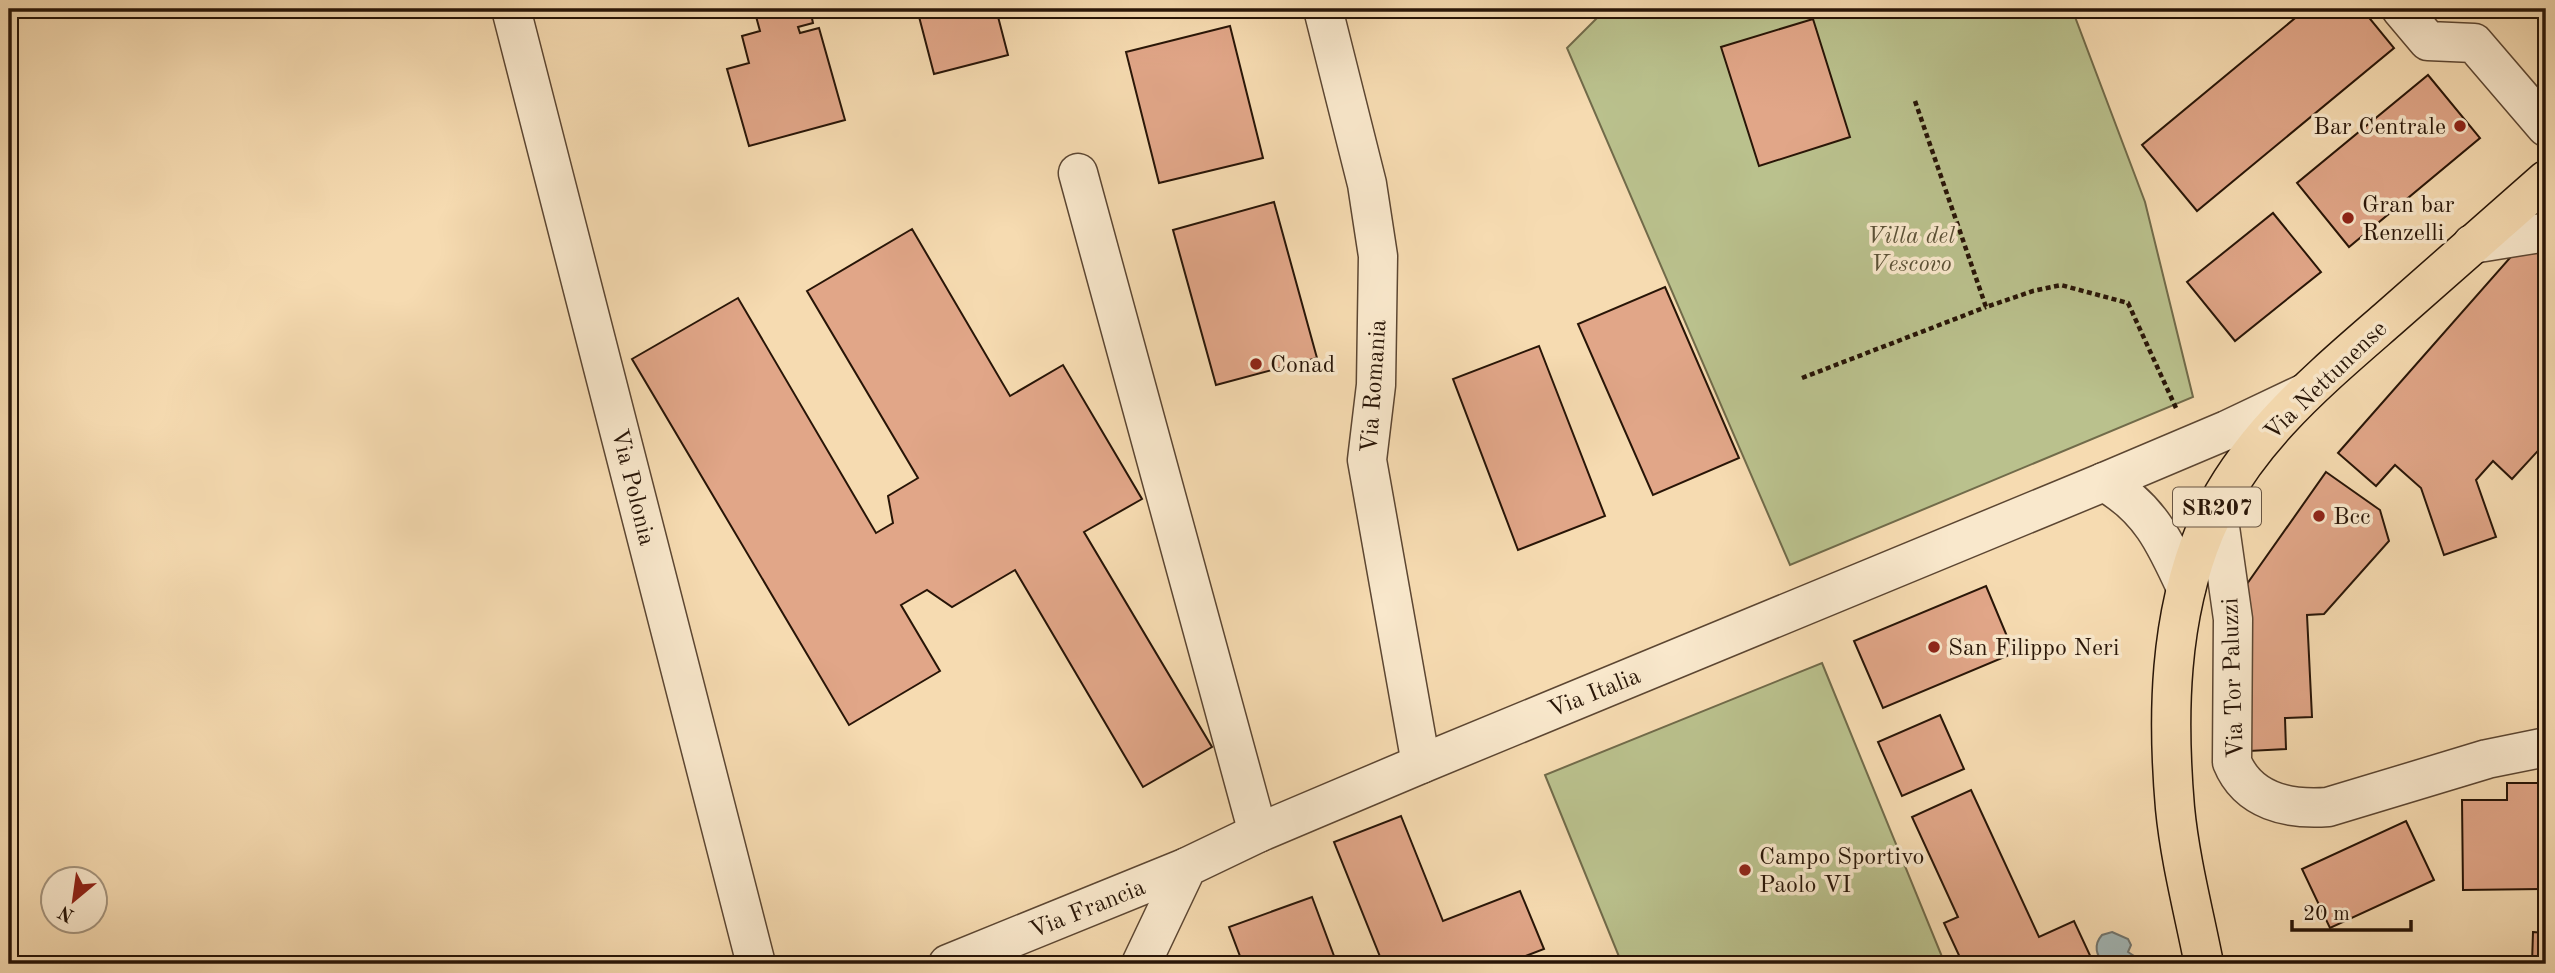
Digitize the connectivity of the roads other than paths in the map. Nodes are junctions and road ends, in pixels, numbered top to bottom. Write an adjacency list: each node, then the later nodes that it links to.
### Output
1 (511, 9): 17 (street, Via Polonia)
2 (1323, 9): 14 (street, Via Romania)
3 (2401, 9): 4 (street)
4 (2546, 127)
5 (1078, 173): 15 (street)
6 (2546, 180): 8 (main road, Via Nettunense / SR207)
7 (2546, 232): 8 (street)
8 (2472, 244): 9 (main road, Via Nettunense / SR207)
9 (2305, 393): 10 (street, Via Italia); 11 (main road, Via Nettunense / SR207)
10 (2104, 482): 12 (street); 14 (street, Via Italia)
11 (2217, 506): 12 (main road, Via Nettunense / SR207); 13 (street, Via Tor Paluzzi)
12 (2186, 588): 20 (main road, Via Nettunense / SR207)
13 (2546, 747)
14 (1421, 764): 15 (street, Via Italia)
15 (1258, 834): 16 (street, Via Italia)
16 (1187, 867): 18 (street, Via Francia); 19 (street)
17 (756, 964)
18 (948, 964)
19 (1140, 964)
20 (2204, 964)

